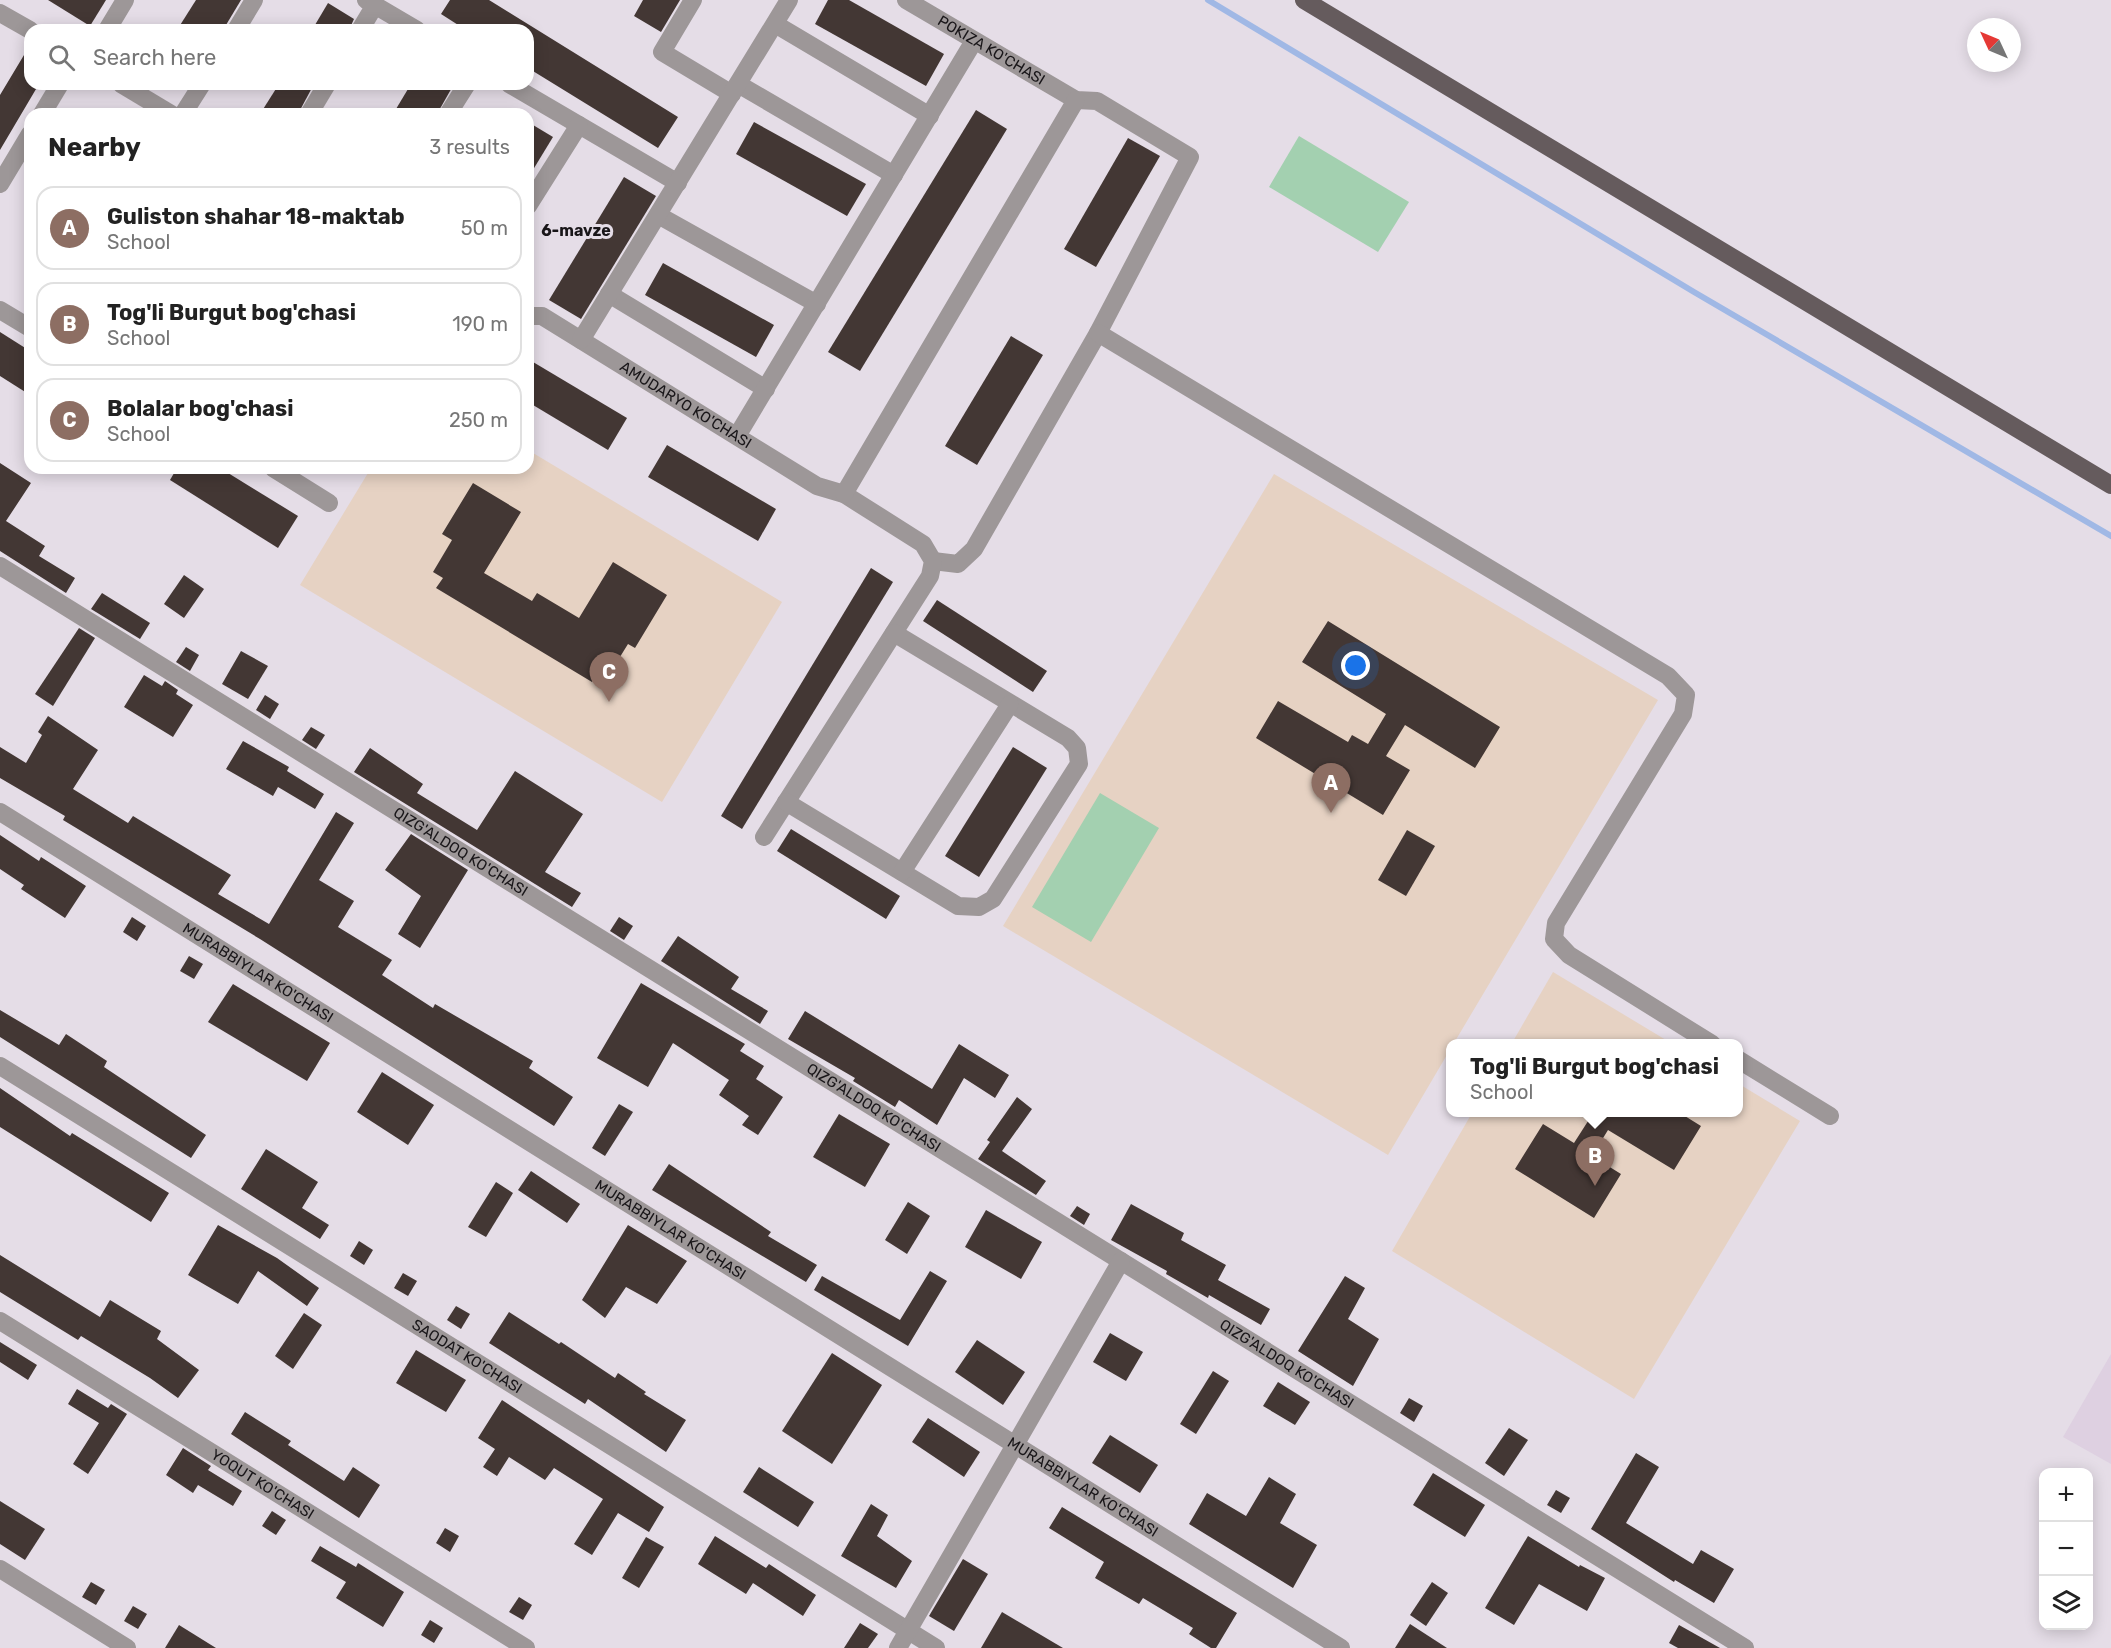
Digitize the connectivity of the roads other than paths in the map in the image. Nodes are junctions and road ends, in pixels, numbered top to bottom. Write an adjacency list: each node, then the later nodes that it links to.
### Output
1 (4, 0): 9 (street)
2 (125, 0): 11 (street)
3 (254, 0): 12 (street)
4 (693, 0): 18 (street)
5 (789, 0): 15 (street)
6 (906, 0): 17 (street, POKIZA KO'CHASI)
7 (1304, 0): 49 (main road)
8 (371, 3): 13 (street); 14 (street)
9 (0, 7)
10 (0, 13): 16 (street)
11 (111, 24)
12 (240, 24)
13 (362, 24)
14 (407, 24)
15 (775, 24): 18 (street); 31 (street)
16 (24, 27)
17 (974, 40): 25 (street, POKIZA KO'CHASI); 31 (street)
18 (735, 89): 34 (street); 35 (street)
19 (56, 90): 26 (street)
20 (131, 90): 27 (street)
21 (198, 90): 28 (street)
22 (323, 90): 29 (street)
23 (463, 90): 30 (street)
24 (519, 90): 32 (street)
25 (1076, 100): 44 (street, POKIZA KO'CHASI); 50 (street)
26 (46, 108)
27 (161, 108)
28 (187, 108)
29 (313, 108)
30 (452, 108)
31 (930, 116): 34 (street)
32 (579, 125): 35 (street); 37 (street)
33 (24, 144): 36 (street)
34 (894, 175): 40 (street)
35 (678, 183): 38 (street)
36 (0, 184)
37 (534, 196)
38 (658, 215): 39 (street); 40 (street)
39 (609, 294): 45 (street); 46 (street)
40 (817, 304): 46 (street)
41 (0, 310): 43 (street)
42 (534, 316): 45 (street, AMUDARYO KO'CHASI)
43 (24, 324)
44 (1098, 333): 52 (street); 60 (street)
45 (581, 340): 47 (street, AMUDARYO KO'CHASI)
46 (766, 389): 47 (street)
47 (737, 436): 50 (street, AMUDARYO KO'CHASI)
48 (283, 474): 51 (street)
49 (2111, 485)
50 (843, 494): 52 (street, AMUDARYO KO'CHASI)
51 (329, 502)
52 (933, 561): 54 (street)
53 (0, 566): 64 (street, QIZG'ALDOQ KO'CHASI)
54 (894, 633): 55 (street); 56 (street)
55 (1010, 704): 59 (street); 59 (street)
56 (786, 802): 58 (street); 59 (street)
57 (0, 812): 66 (street, MURABBIYLAR KO'CHASI)
58 (764, 837)
59 (902, 872)
60 (1704, 1039)
61 (1743, 1062): 63 (street)
62 (0, 1066): 68 (street, SAODAT KO'CHASI)
63 (1830, 1116)
64 (1121, 1261): 66 (street); 74 (street, QIZG'ALDOQ KO'CHASI)
65 (0, 1321): 70 (street, YOQUT KO'CHASI)
66 (1017, 1446): 68 (street); 73 (street, MURABBIYLAR KO'CHASI)
67 (0, 1569): 69 (street)
68 (909, 1631): 71 (street); 72 (street, SAODAT KO'CHASI)
69 (127, 1648)
70 (526, 1648)
71 (898, 1648)
72 (936, 1648)
73 (1341, 1648)
74 (1745, 1648)

